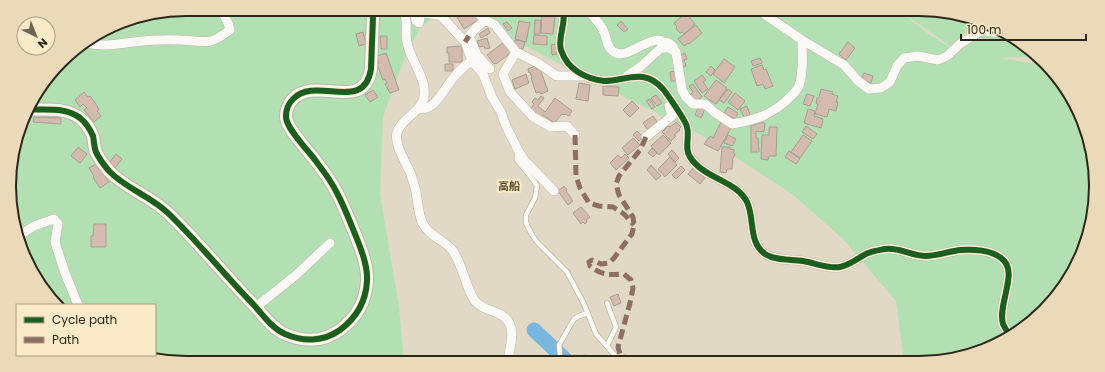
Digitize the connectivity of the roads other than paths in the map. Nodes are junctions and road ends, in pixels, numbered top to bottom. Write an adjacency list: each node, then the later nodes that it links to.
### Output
1 (224, 16): 15 (street)
2 (372, 16): 33 (street)
3 (405, 16): 23 (street)
4 (415, 16): 5 (street)
5 (420, 16)
6 (439, 16): 18 (street)
7 (482, 16): 11 (street)
8 (564, 16): 20 (street)
9 (593, 16): 17 (street)
10 (767, 16): 14 (street)
11 (486, 20): 16 (street); 19 (street)
12 (982, 30): 13 (street); 14 (street)
13 (988, 31)
14 (802, 40): 17 (street)
15 (93, 45)
16 (516, 52): 20 (street); 25 (street)
17 (676, 52): 21 (street)
18 (472, 61): 23 (street); 27 (street)
19 (490, 69)
20 (585, 76): 21 (street)
21 (624, 78): 22 (street)
22 (674, 104): 26 (street); 35 (street)
23 (419, 108): 37 (street)
24 (35, 109): 33 (street)
25 (575, 135)
26 (646, 137)
27 (518, 150): 28 (street); 34 (lane)
28 (554, 191)
29 (23, 233): 32 (street)
30 (330, 243): 33 (street)
31 (607, 303): 36 (lane)
32 (78, 304)
33 (256, 307)
34 (588, 312): 36 (lane); 38 (lane)
35 (1007, 331)
36 (607, 346): 39 (lane)
37 (509, 356)
38 (560, 356)
39 (615, 356)

